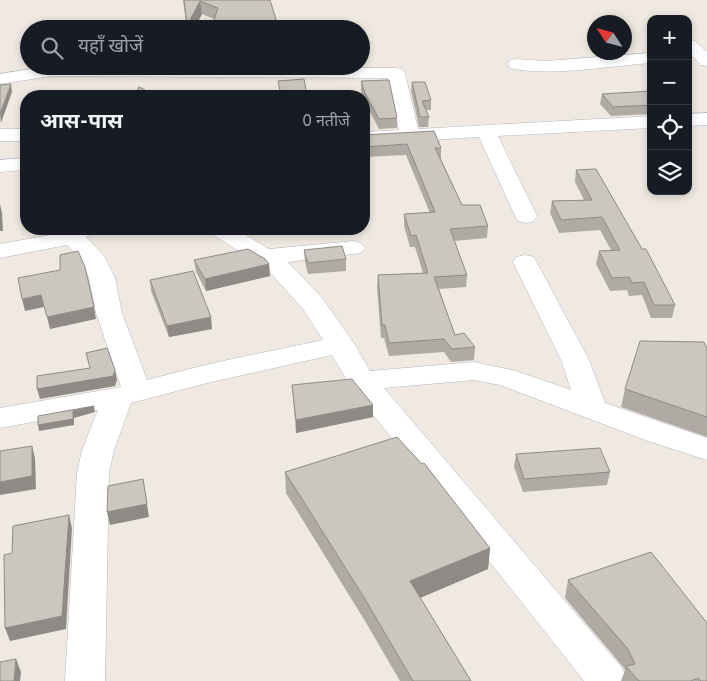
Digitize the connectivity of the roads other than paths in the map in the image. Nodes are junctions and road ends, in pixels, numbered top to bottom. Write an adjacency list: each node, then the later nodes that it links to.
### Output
1 (647, 48): 2 (street)
2 (632, 49)
3 (587, 53): 6 (street)
4 (647, 58): 5 (street)
5 (632, 59)
6 (625, 60)
7 (370, 73): 16 (street)
8 (23, 75): 9 (street)
9 (0, 79)
10 (707, 119): 11 (street)
11 (692, 120)
12 (647, 122): 13 (street)
13 (486, 131): 16 (street); 20 (street)
14 (0, 135): 15 (street)
15 (20, 135)
16 (410, 135): 17 (street)
17 (370, 138)
18 (20, 164): 19 (street)
19 (0, 166)
20 (526, 216)
21 (71, 235): 25 (street)
22 (80, 235): 30 (street)
23 (229, 235): 26 (street)
24 (353, 248): 26 (street)
25 (0, 251)
26 (264, 257): 28 (street)
27 (525, 262): 31 (street)
28 (341, 345): 29 (street); 30 (street)
29 (362, 381): 31 (street); 35 (street)
30 (128, 394): 32 (street); 34 (street)
31 (592, 409): 33 (street)
32 (0, 418)
33 (707, 449)
34 (85, 681)
35 (608, 681)

